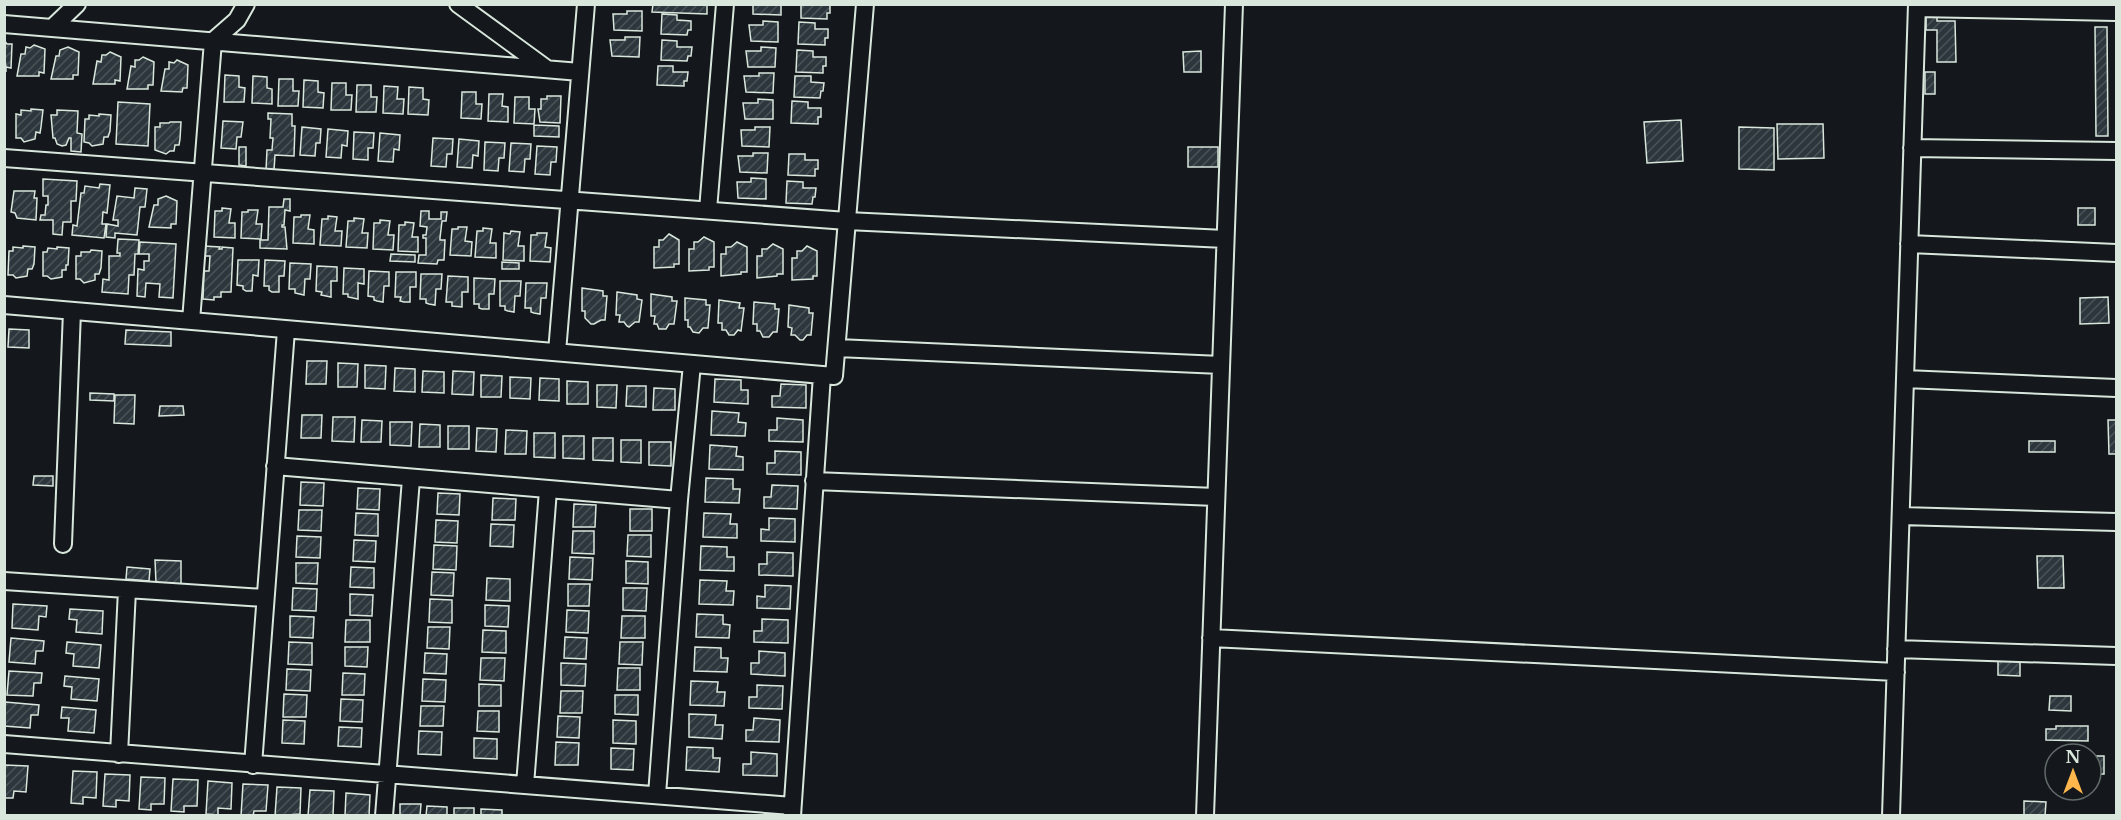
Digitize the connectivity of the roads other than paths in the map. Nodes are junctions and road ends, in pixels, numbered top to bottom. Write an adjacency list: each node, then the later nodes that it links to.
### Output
1 (77, 4): 11 (street)
2 (246, 4): 12 (street)
3 (459, 4): 13 (street)
4 (586, 4): 14 (street)
5 (725, 4): 20 (street)
6 (865, 4): 21 (street)
7 (1234, 4): 22 (street)
8 (1917, 6): 9 (street); 15 (street)
9 (2116, 12)
10 (4, 24): 11 (street)
11 (52, 28): 12 (street)
12 (213, 41): 13 (street); 18 (street)
13 (547, 69): 14 (street)
14 (580, 72): 19 (street)
15 (1912, 148): 16 (street); 23 (street)
16 (2116, 151)
17 (4, 158): 18 (street)
18 (202, 172): 19 (street); 27 (street)
19 (570, 200): 20 (street); 30 (street)
20 (708, 210): 21 (street)
21 (847, 221): 22 (street); 29 (street)
22 (1226, 239): 32 (street)
23 (1909, 244): 24 (street); 34 (street)
24 (2116, 253)
25 (4, 305): 26 (street)
26 (72, 311): 27 (street); 44 (street)
27 (191, 321): 28 (street)
28 (286, 330): 30 (street); 36 (street)
29 (837, 348): 32 (street); 33 (street)
30 (557, 352): 31 (street)
31 (692, 364): 33 (street); 41 (street)
32 (1221, 365): 40 (street)
33 (822, 375): 38 (street)
34 (1905, 378): 35 (street); 42 (street)
35 (2116, 388)
36 (275, 466): 37 (street); 47 (street)
37 (411, 478): 39 (street); 55 (street)
38 (814, 482): 40 (street); 58 (street)
39 (548, 490): 41 (street); 56 (street)
40 (1216, 497): 48 (street)
41 (680, 500): 57 (street)
42 (1900, 516): 43 (street); 49 (street)
43 (2116, 522)
44 (63, 544)
45 (4, 581): 46 (street)
46 (127, 590): 47 (street); 53 (street)
47 (264, 598): 54 (street)
48 (1211, 638): 51 (street); 60 (street)
49 (1896, 649): 50 (street); 51 (street)
50 (2116, 656)
51 (1896, 672): 61 (street)
52 (4, 744): 53 (street)
53 (119, 754): 54 (street)
54 (252, 765): 55 (street)
55 (388, 774): 56 (street); 59 (street)
56 (525, 785): 57 (street)
57 (657, 795): 58 (street)
58 (792, 811)
59 (384, 816)
60 (1205, 816)
61 (1891, 816)

